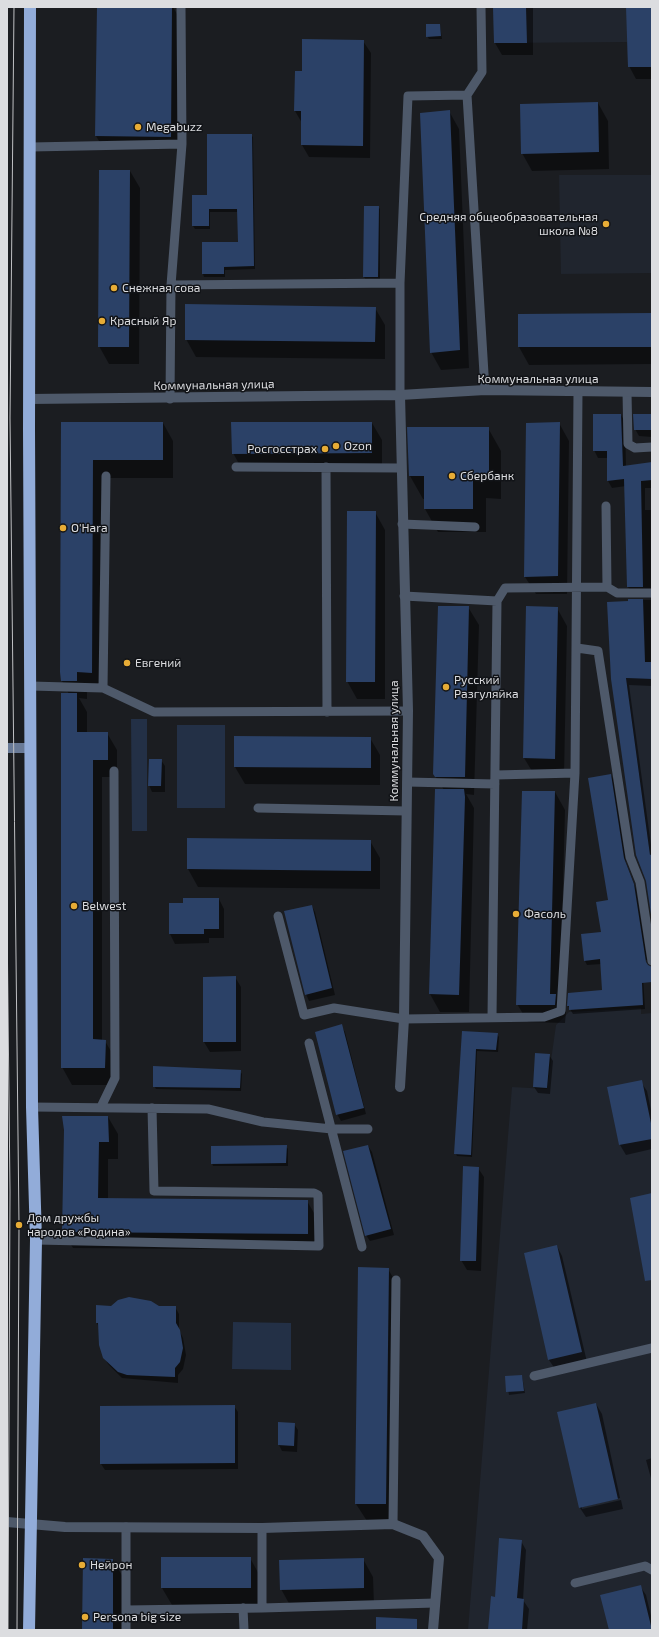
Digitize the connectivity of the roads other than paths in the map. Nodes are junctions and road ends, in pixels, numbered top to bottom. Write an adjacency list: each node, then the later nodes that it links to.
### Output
1 (30, 7): 6 (highway)
2 (181, 7): 5 (lane)
3 (481, 7): 4 (lane)
4 (467, 95): 7 (lane); 9 (lane)
5 (182, 144): 6 (lane); 8 (lane)
6 (31, 147): 14 (highway)
7 (400, 283): 8 (lane); 13 (lane)
8 (171, 285): 15 (lane)
9 (485, 390): 10 (street, Коммунальная улица); 13 (street, Коммунальная улица)
10 (578, 392): 11 (street, Коммунальная улица); 24 (lane)
11 (627, 392): 12 (street, Коммунальная улица); 16 (lane)
12 (652, 392)
13 (400, 395): 15 (street, Коммунальная улица); 19 (street, Коммунальная улица)
14 (29, 399): 15 (street, Коммунальная улица); 30 (highway)
15 (170, 399)
16 (652, 447)
17 (236, 466): 18 (lane)
18 (326, 467): 19 (lane); 33 (lane)
19 (400, 468): 22 (street, Коммунальная улица)
20 (106, 476): 31 (lane)
21 (606, 506): 25 (lane)
22 (402, 524): 23 (lane); 27 (street, Коммунальная улица)
23 (475, 527)
24 (576, 586): 25 (lane); 28 (lane); 29 (lane)
25 (607, 587): 26 (lane)
26 (652, 593)
27 (404, 596): 28 (lane); 32 (street, Коммунальная улица)
28 (497, 601): 38 (lane)
29 (577, 648): 37 (lane); 43 (lane)
30 (31, 686): 31 (lane); 35 (highway)
31 (103, 688): 33 (lane)
32 (408, 711): 33 (lane); 39 (street, Коммунальная улица)
33 (327, 712)
34 (7, 748): 35 (street)
35 (31, 748): 48 (highway)
36 (114, 772): 49 (lane)
37 (575, 773): 38 (lane); 44 (lane)
38 (495, 780): 39 (lane); 44 (lane)
39 (408, 782): 41 (street, Коммунальная улица)
40 (258, 808): 41 (lane)
41 (406, 811): 45 (street, Коммунальная улица)
42 (278, 916): 45 (lane)
43 (652, 961)
44 (492, 1017): 45 (lane)
45 (404, 1019): 47 (street, Коммунальная улица)
46 (309, 1043): 51 (lane)
47 (400, 1087)
48 (32, 1107): 49 (lane); 53 (highway)
49 (101, 1107): 50 (lane)
50 (152, 1108): 51 (lane); 53 (lane)
51 (332, 1129): 52 (lane); 54 (lane)
52 (368, 1129)
53 (36, 1240): 59 (highway)
54 (362, 1247)
55 (396, 1280): 60 (lane)
56 (652, 1348): 57 (lane)
57 (534, 1376)
58 (7, 1522): 59 (street)
59 (31, 1524): 61 (street); 69 (highway)
60 (393, 1524): 62 (street); 65 (street)
61 (126, 1527): 62 (street); 68 (lane)
62 (262, 1528): 67 (lane)
63 (652, 1570): 64 (lane)
64 (575, 1583)
65 (435, 1603): 67 (lane); 72 (street)
66 (243, 1608): 67 (lane); 68 (lane); 71 (lane)
67 (262, 1608)
68 (126, 1610): 70 (lane)
69 (29, 1630)
70 (126, 1630)
71 (244, 1630)
72 (433, 1630)

